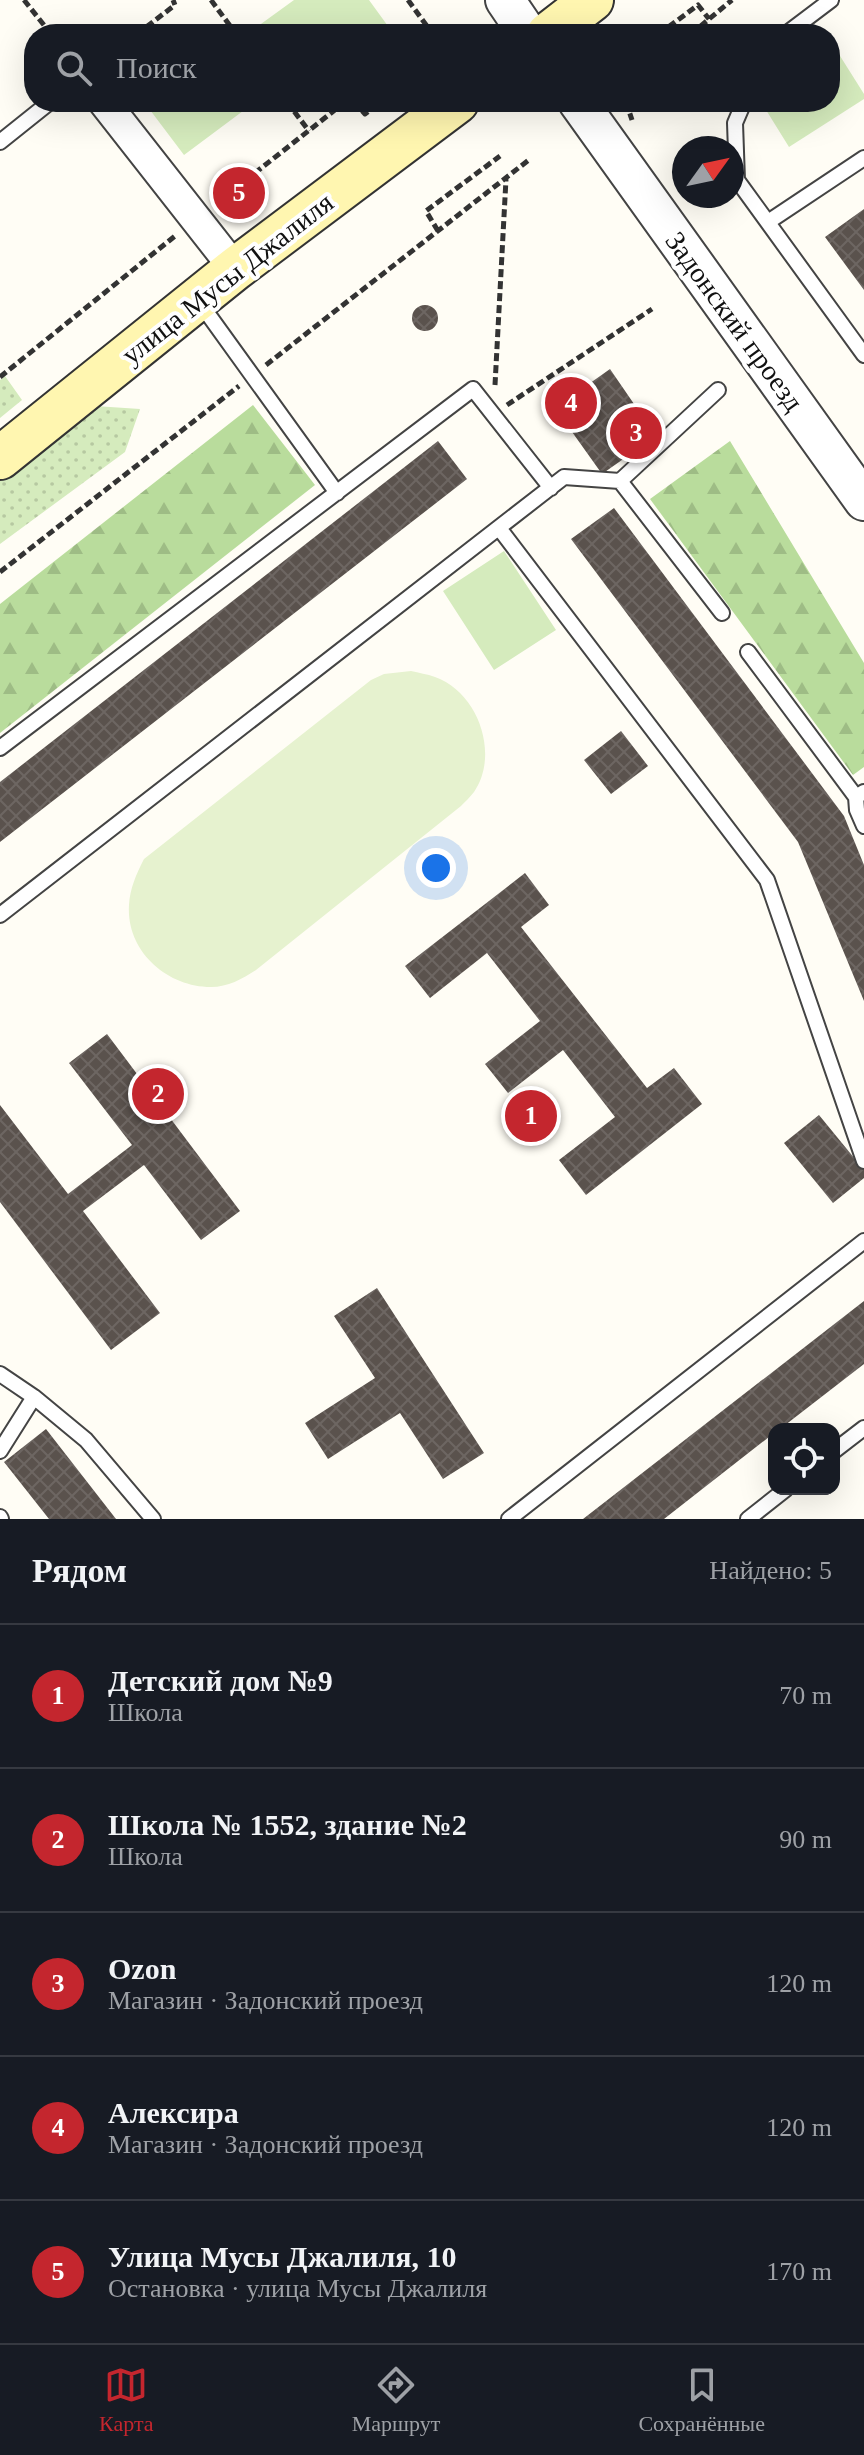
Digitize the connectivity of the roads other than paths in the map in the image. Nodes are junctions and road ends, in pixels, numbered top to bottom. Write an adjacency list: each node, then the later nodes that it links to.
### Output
1 (505, 0): 4 (street)
2 (592, 0): 5 (main road)
3 (831, 0): 6 (lane)
4 (521, 24)
5 (561, 24)
6 (799, 24)
7 (38, 112): 12 (lane)
8 (112, 112): 15 (street)
9 (444, 112): 15 (main road, улица Мусы Джалиля)
10 (585, 112): 23 (street, Задонский проезд)
11 (740, 112): 14 (lane)
12 (0, 142)
13 (864, 158): 14 (lane)
14 (768, 222): 17 (lane)
15 (235, 269): 16 (main road, улица Мусы Джалиля)
16 (198, 299): 19 (main road, улица Мусы Джалиля); 22 (lane)
17 (864, 355)
18 (718, 390): 20 (lane)
19 (0, 458)
20 (620, 481): 21 (lane); 25 (lane)
21 (551, 488): 22 (lane); 24 (lane)
22 (337, 493): 27 (lane)
23 (864, 501)
24 (499, 528): 30 (lane); 31 (lane)
25 (722, 613)
26 (748, 652): 28 (lane)
27 (0, 748)
28 (860, 795): 29 (lane)
29 (864, 826)
30 (0, 915)
31 (864, 1161)
32 (864, 1241): 40 (lane)
33 (0, 1374): 34 (lane)
34 (34, 1397): 37 (lane); 39 (lane)
35 (864, 1428): 36 (lane)
36 (840, 1446)
37 (0, 1451)
38 (778, 1495): 41 (lane)
39 (153, 1519)
40 (509, 1519)
41 (748, 1519)

